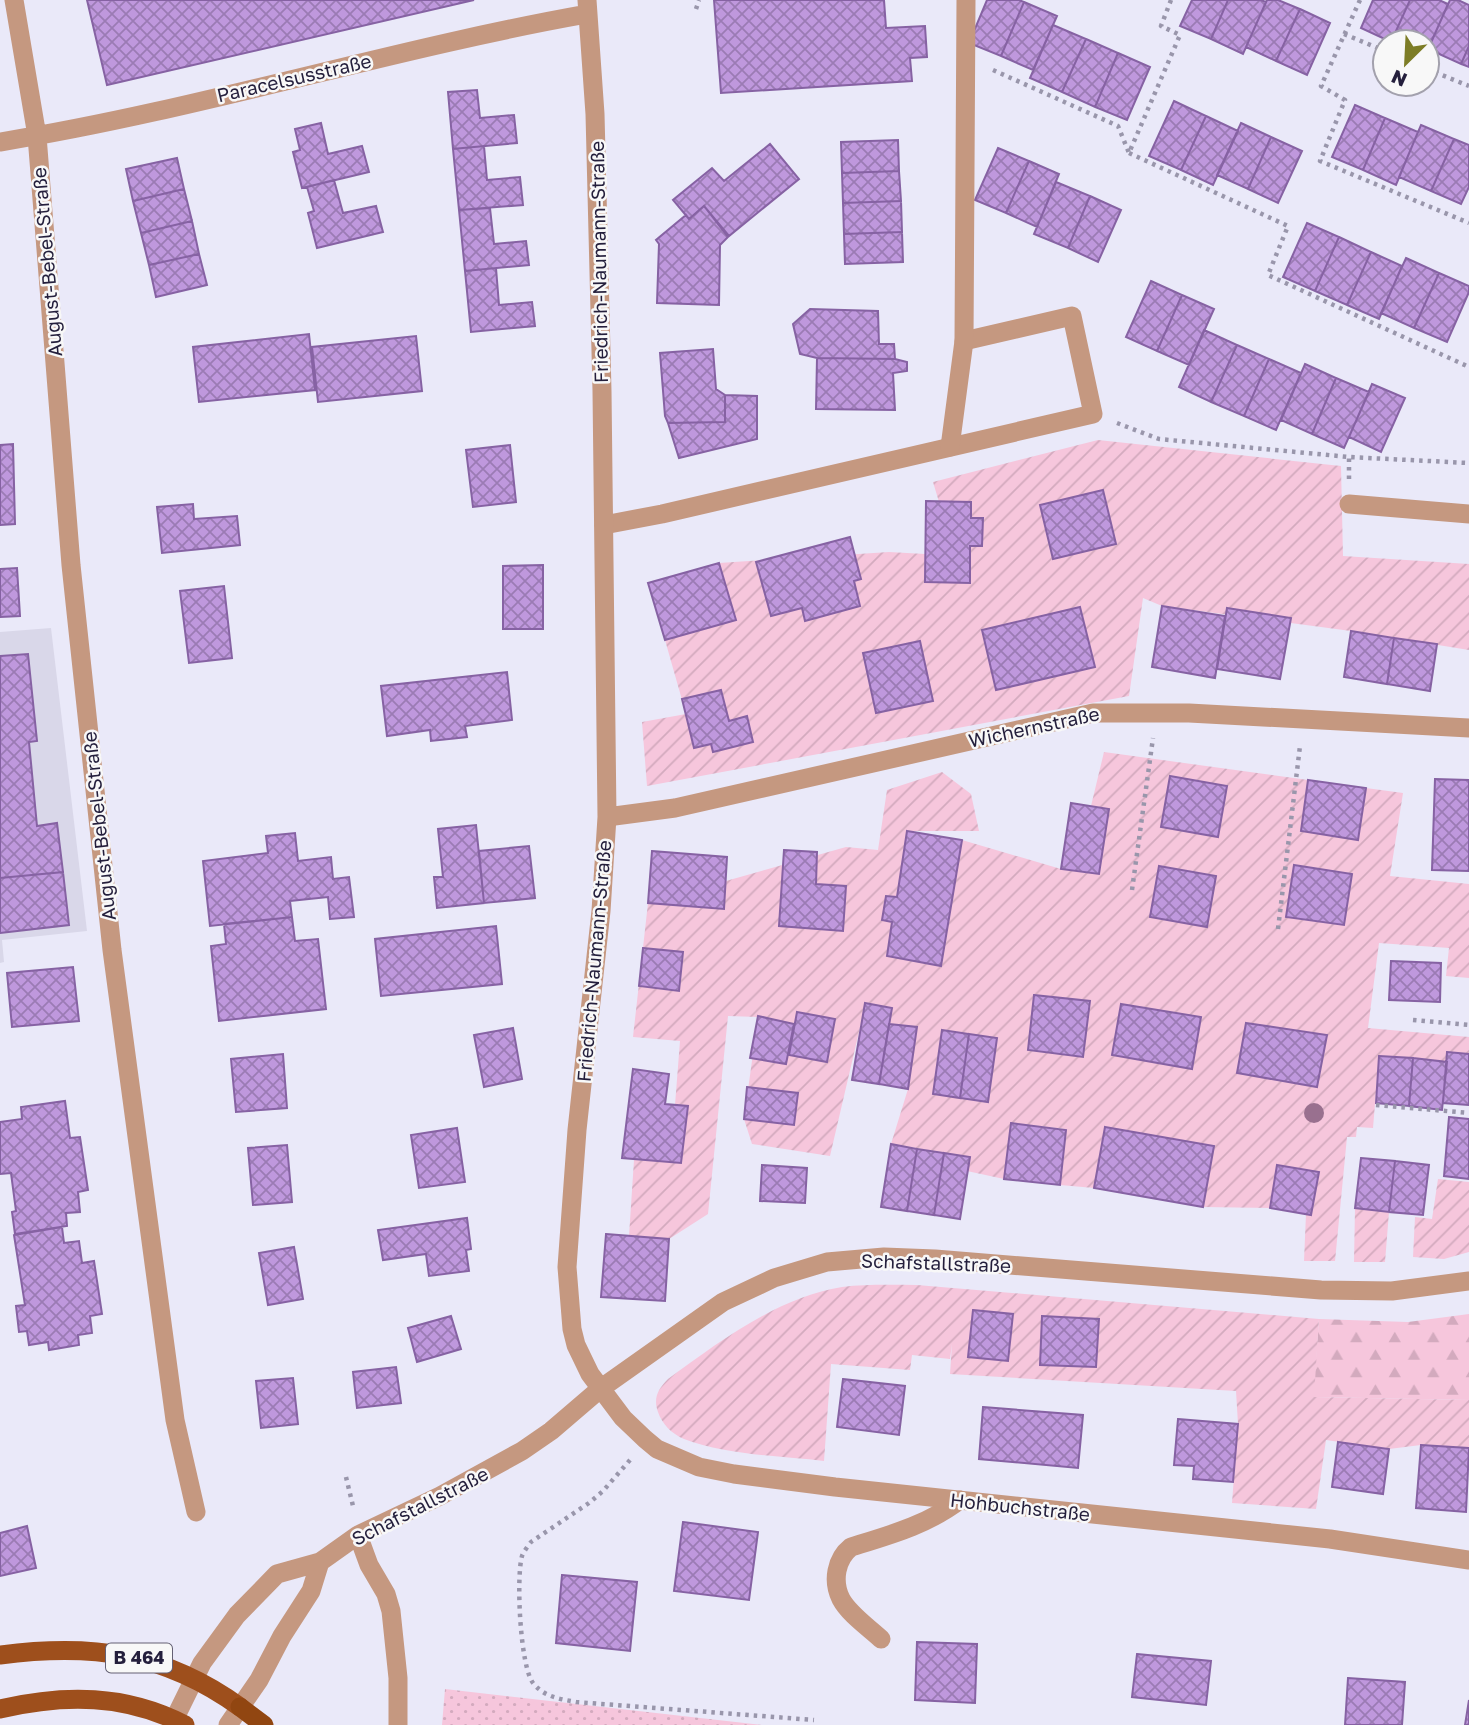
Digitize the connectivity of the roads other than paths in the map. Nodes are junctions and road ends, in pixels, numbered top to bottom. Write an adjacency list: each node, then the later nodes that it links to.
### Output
1 (14, 0): 4 (street, August-Bebel-Straße)
2 (966, 0): 6 (street)
3 (587, 7): 4 (street, Paracelsusstraße); 10 (street, Friedrich-Naumann-Straße)
4 (37, 136): 5 (street, Paracelsusstraße); 16 (street, August-Bebel-Straße)
5 (0, 142)
6 (964, 341): 7 (street); 7 (street)
7 (950, 447): 10 (street)
8 (1349, 504): 9 (street)
9 (1469, 514)
10 (604, 525): 12 (street, Friedrich-Naumann-Straße)
11 (1469, 728): 12 (street, Wichernstraße)
12 (607, 817): 14 (street, Friedrich-Naumann-Straße)
13 (1469, 1281): 14 (street, Schafstallstraße)
14 (600, 1389): 15 (street, Hohbuchstraße); 17 (street, Schafstallstraße)
15 (960, 1500): 18 (street, Hohbuchstraße); 20 (street)
16 (196, 1512)
17 (358, 1535): 19 (street, Schafstallstraße); 28 (street)
18 (1469, 1560)
19 (320, 1562): 22 (street, Schafstallstraße); 23 (street)
20 (881, 1639)
21 (0, 1655): 22 (main road, B 464)
22 (194, 1678): 23 (main road, B 464); 25 (street, Schafstallstraße)
23 (240, 1707): 26 (street); 27 (highway, B 464)
24 (0, 1709): 25 (main road)
25 (179, 1722)
26 (228, 1725)
27 (264, 1725)
28 (398, 1725)

